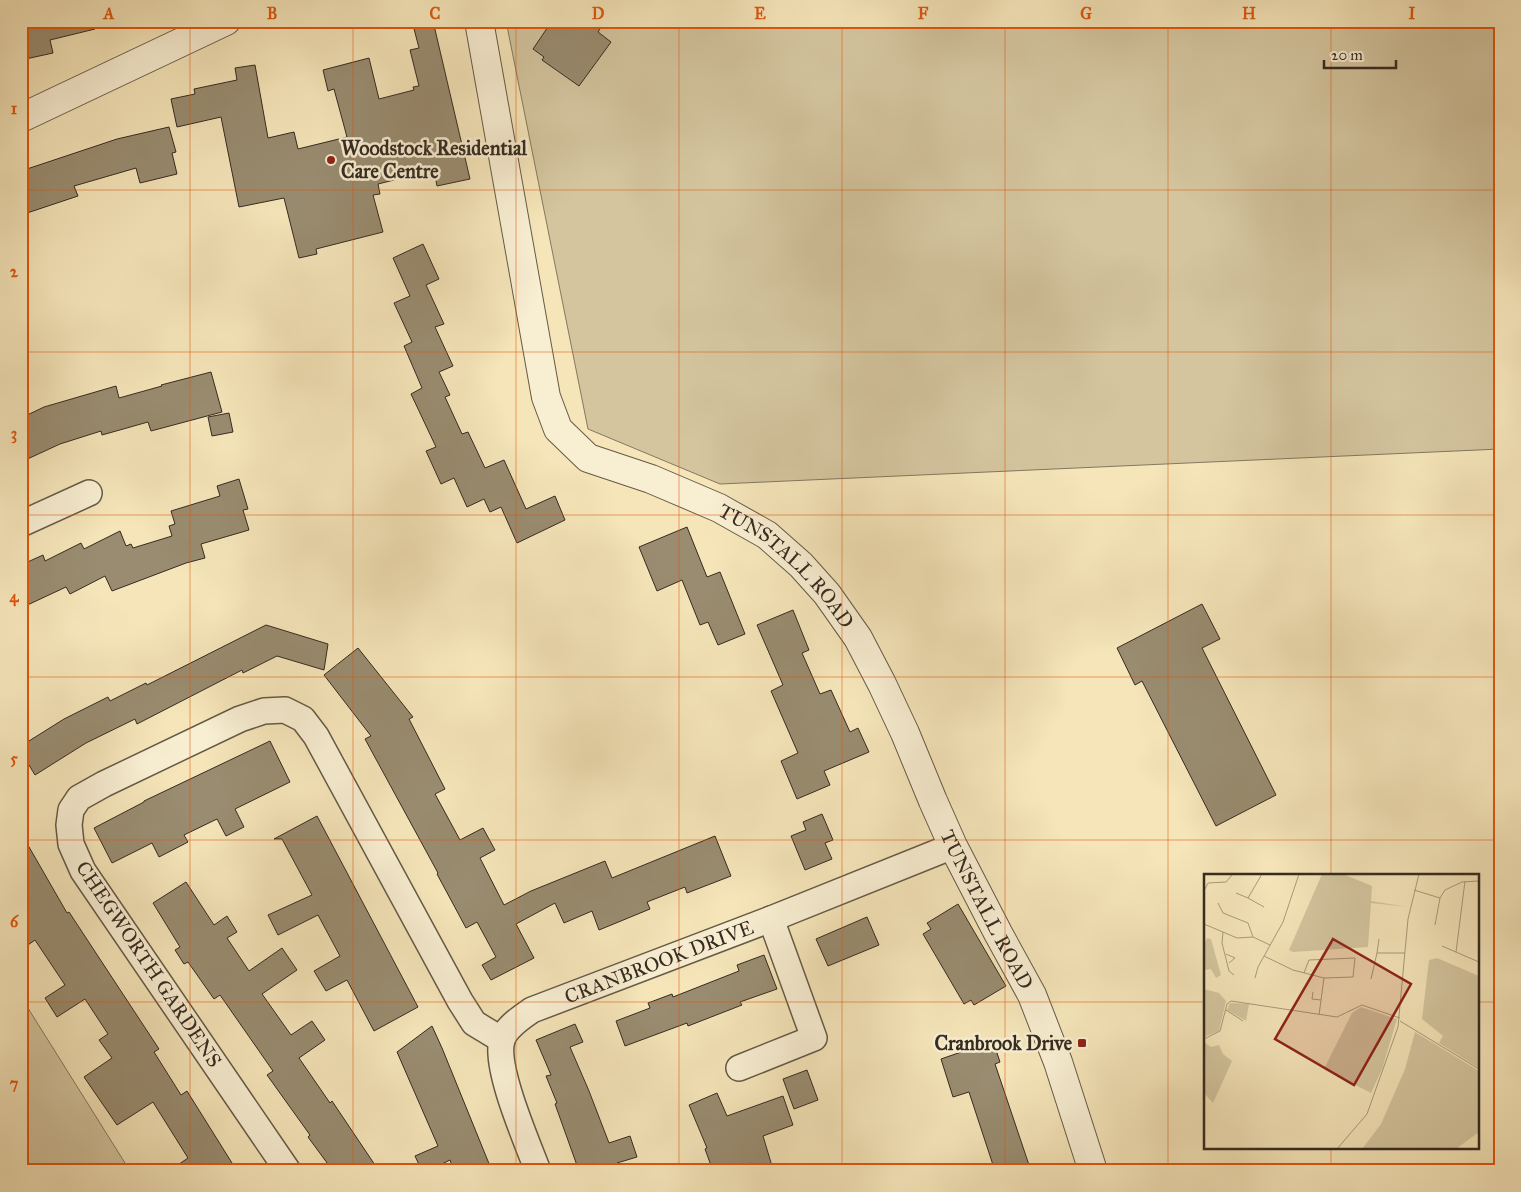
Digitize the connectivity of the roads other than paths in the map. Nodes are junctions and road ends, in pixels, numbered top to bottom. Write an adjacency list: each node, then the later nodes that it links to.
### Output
1 (226, 21): 3 (street)
2 (479, 21): 6 (street, TUNSTALL ROAD)
3 (21, 118)
4 (89, 493): 5 (street)
5 (21, 524)
6 (954, 846): 7 (street, CRANBROOK DRIVE); 12 (street, TUNSTALL ROAD)
7 (771, 919): 8 (street, CRANBROOK DRIVE); 9 (street)
8 (502, 1040): 10 (street, CHEGWORTH GARDENS); 11 (street)
9 (739, 1068)
10 (288, 1171)
11 (538, 1171)
12 (1093, 1171)

